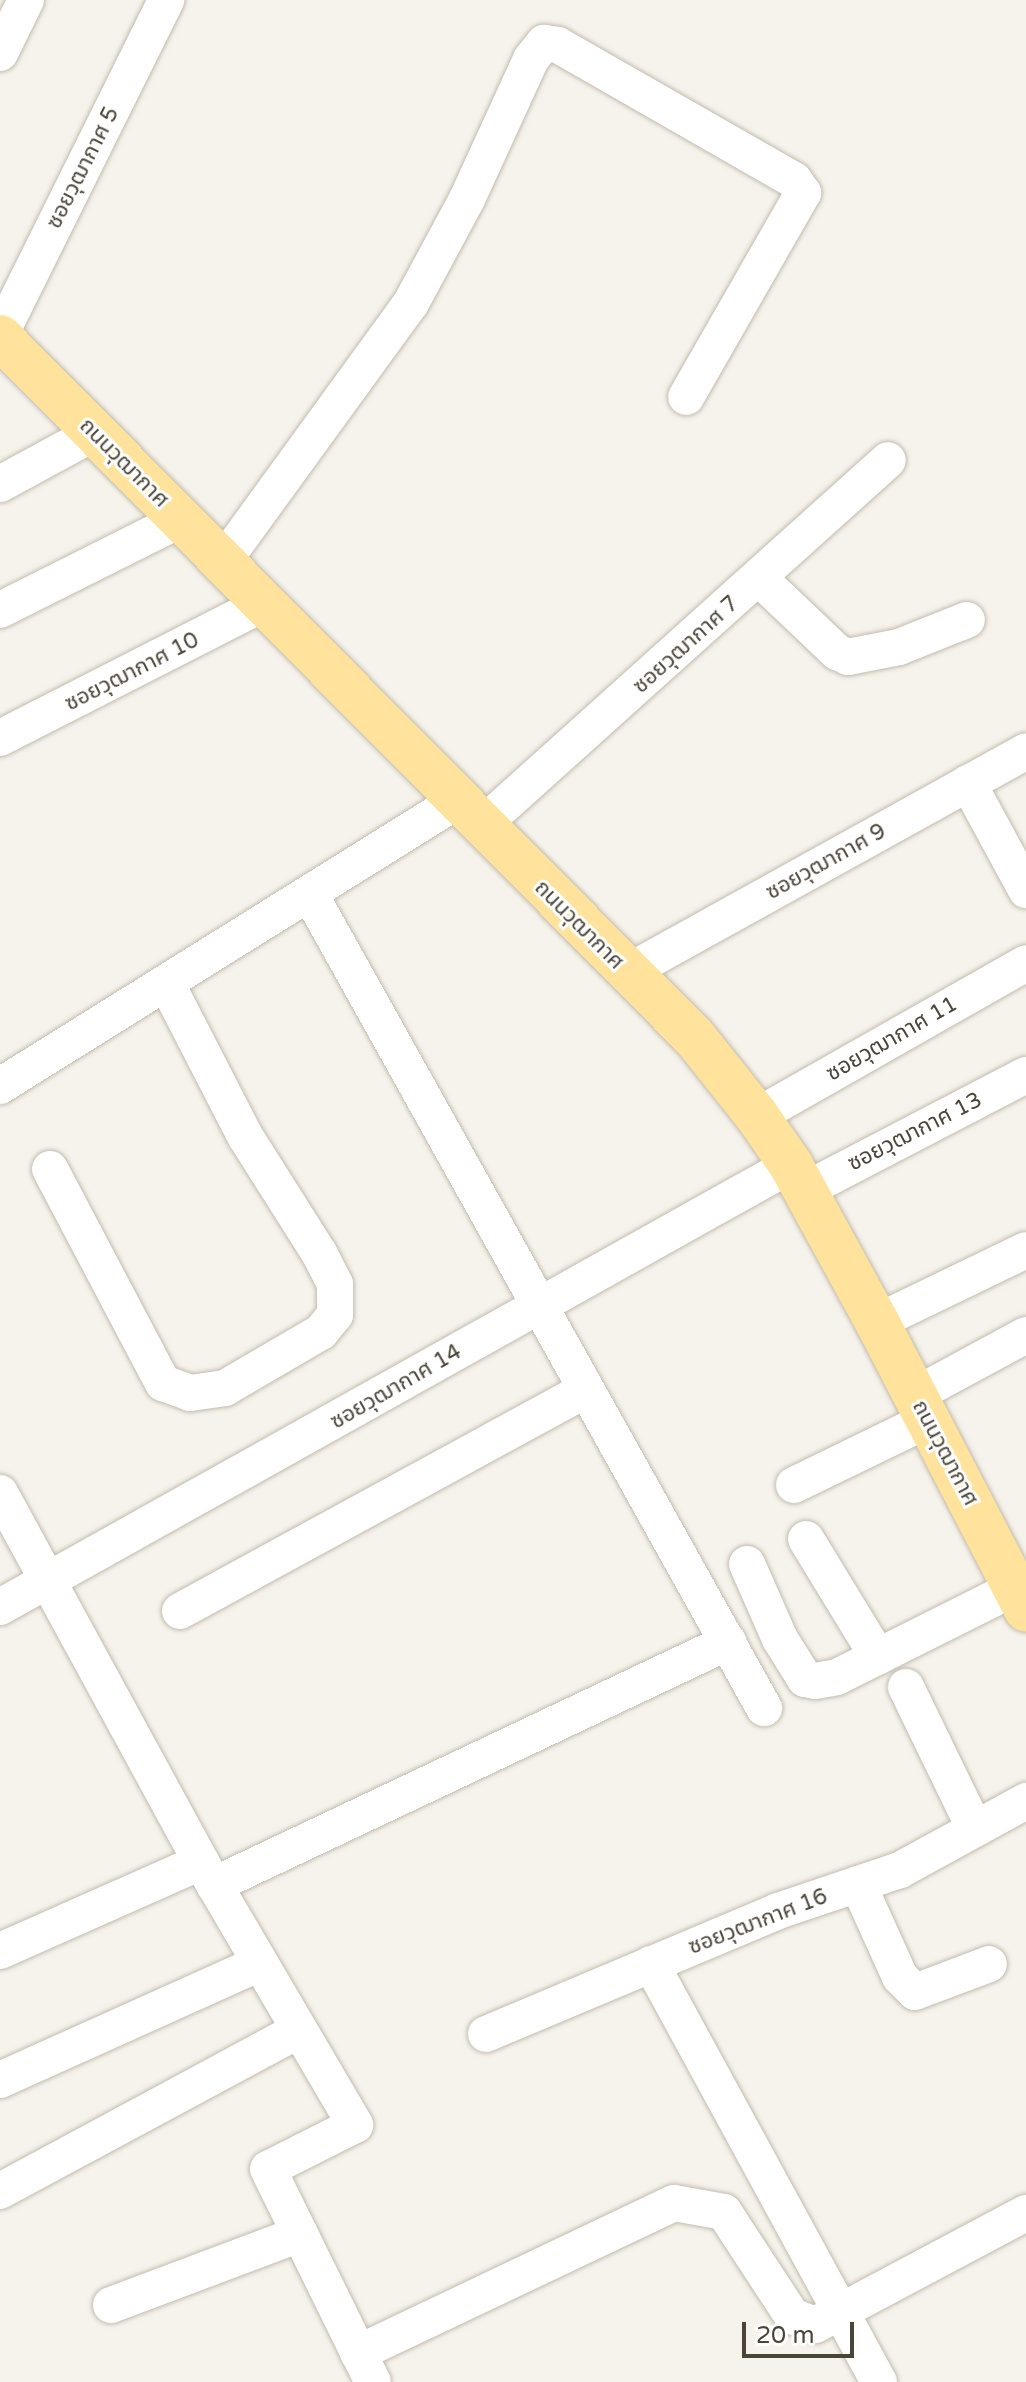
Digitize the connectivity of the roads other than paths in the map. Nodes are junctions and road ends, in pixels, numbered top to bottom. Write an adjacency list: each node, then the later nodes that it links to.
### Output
1 (26, 0): 3 (street)
2 (166, 0): 4 (street, ซอยวุฒากาศ 5)
3 (0, 53)
4 (0, 336): 6 (main road, ถนนวุฒากาศ)
5 (686, 397): 10 (street)
6 (94, 433): 8 (street); 9 (main road, ถนนวุฒากาศ)
7 (888, 460): 11 (street, ซอยวุฒากาศ 7)
8 (0, 484)
9 (180, 520): 10 (main road, ถนนวุฒากาศ); 13 (street)
10 (222, 563): 12 (main road, ถนนวุฒากาศ)
11 (760, 579): 14 (street); 18 (street, ซอยวุฒากาศ 7)
12 (263, 604): 15 (street, ซอยวุฒากาศ 10); 18 (main road, ถนนวุฒากาศ)
13 (0, 610)
14 (967, 620)
15 (0, 738)
16 (1026, 751): 17 (street, ซอยวุฒากาศ 9)
17 (968, 783): 19 (street); 22 (street, ซอยวุฒากาศ 9)
18 (469, 814): 20 (street, ซอยวุฒากาศ 7); 22 (main road, ถนนวุฒากาศ)
19 (1026, 890)
20 (311, 896): 23 (street, ซอยวุฒากาศ 7); 30 (street)
21 (1026, 963): 26 (street, ซอยวุฒากาศ 11)
22 (626, 973): 26 (main road, ถนนวุฒากาศ)
23 (167, 984): 25 (street, ซอยวุฒากาศ 7); 27 (street)
24 (1026, 1075): 28 (street, ซอยวุฒากาศ 13)
25 (0, 1086)
26 (757, 1116): 28 (main road, ถนนวุฒากาศ)
27 (50, 1169)
28 (798, 1178): 30 (street, ซอยวุฒากาศ 14); 31 (main road, ถนนวุฒากาศ)
29 (1026, 1250): 31 (street)
30 (539, 1306): 33 (street); 39 (street, ซอยวุฒากาศ 14)
31 (877, 1322): 34 (main road, ถนนวุฒากาศ)
32 (1026, 1335): 34 (street)
33 (586, 1390): 42 (street); 43 (street)
34 (921, 1408): 35 (street); 40 (main road, ถนนวุฒากาศ)
35 (794, 1485)
36 (0, 1493): 39 (street)
37 (806, 1539): 44 (street)
38 (747, 1564): 44 (street)
39 (51, 1583): 41 (street, ซอยวุฒากาศ 14); 49 (street)
40 (1023, 1604): 44 (street)
41 (0, 1607)
42 (180, 1611)
43 (728, 1642): 46 (street); 49 (street)
44 (878, 1657)
45 (906, 1687): 48 (street)
46 (764, 1708)
47 (1026, 1801): 48 (street, ซอยวุฒากาศ 16)
48 (974, 1827): 50 (street, ซอยวุฒากาศ 16)
49 (207, 1874): 51 (street); 52 (street)
50 (858, 1884): 53 (street, ซอยวุฒากาศ 16); 54 (street)
51 (0, 1951)
52 (260, 1963): 55 (street); 57 (street)
53 (651, 1964): 56 (street, ซอยวุฒากาศ 16); 62 (street)
54 (989, 1964)
55 (299, 2030): 58 (street); 60 (street)
56 (486, 2034)
57 (0, 2080)
58 (0, 2191)
59 (1026, 2213): 62 (street)
60 (300, 2234): 61 (street); 63 (street)
61 (111, 2305)
62 (843, 2308): 63 (street); 64 (street)
63 (365, 2367)
64 (879, 2382)

